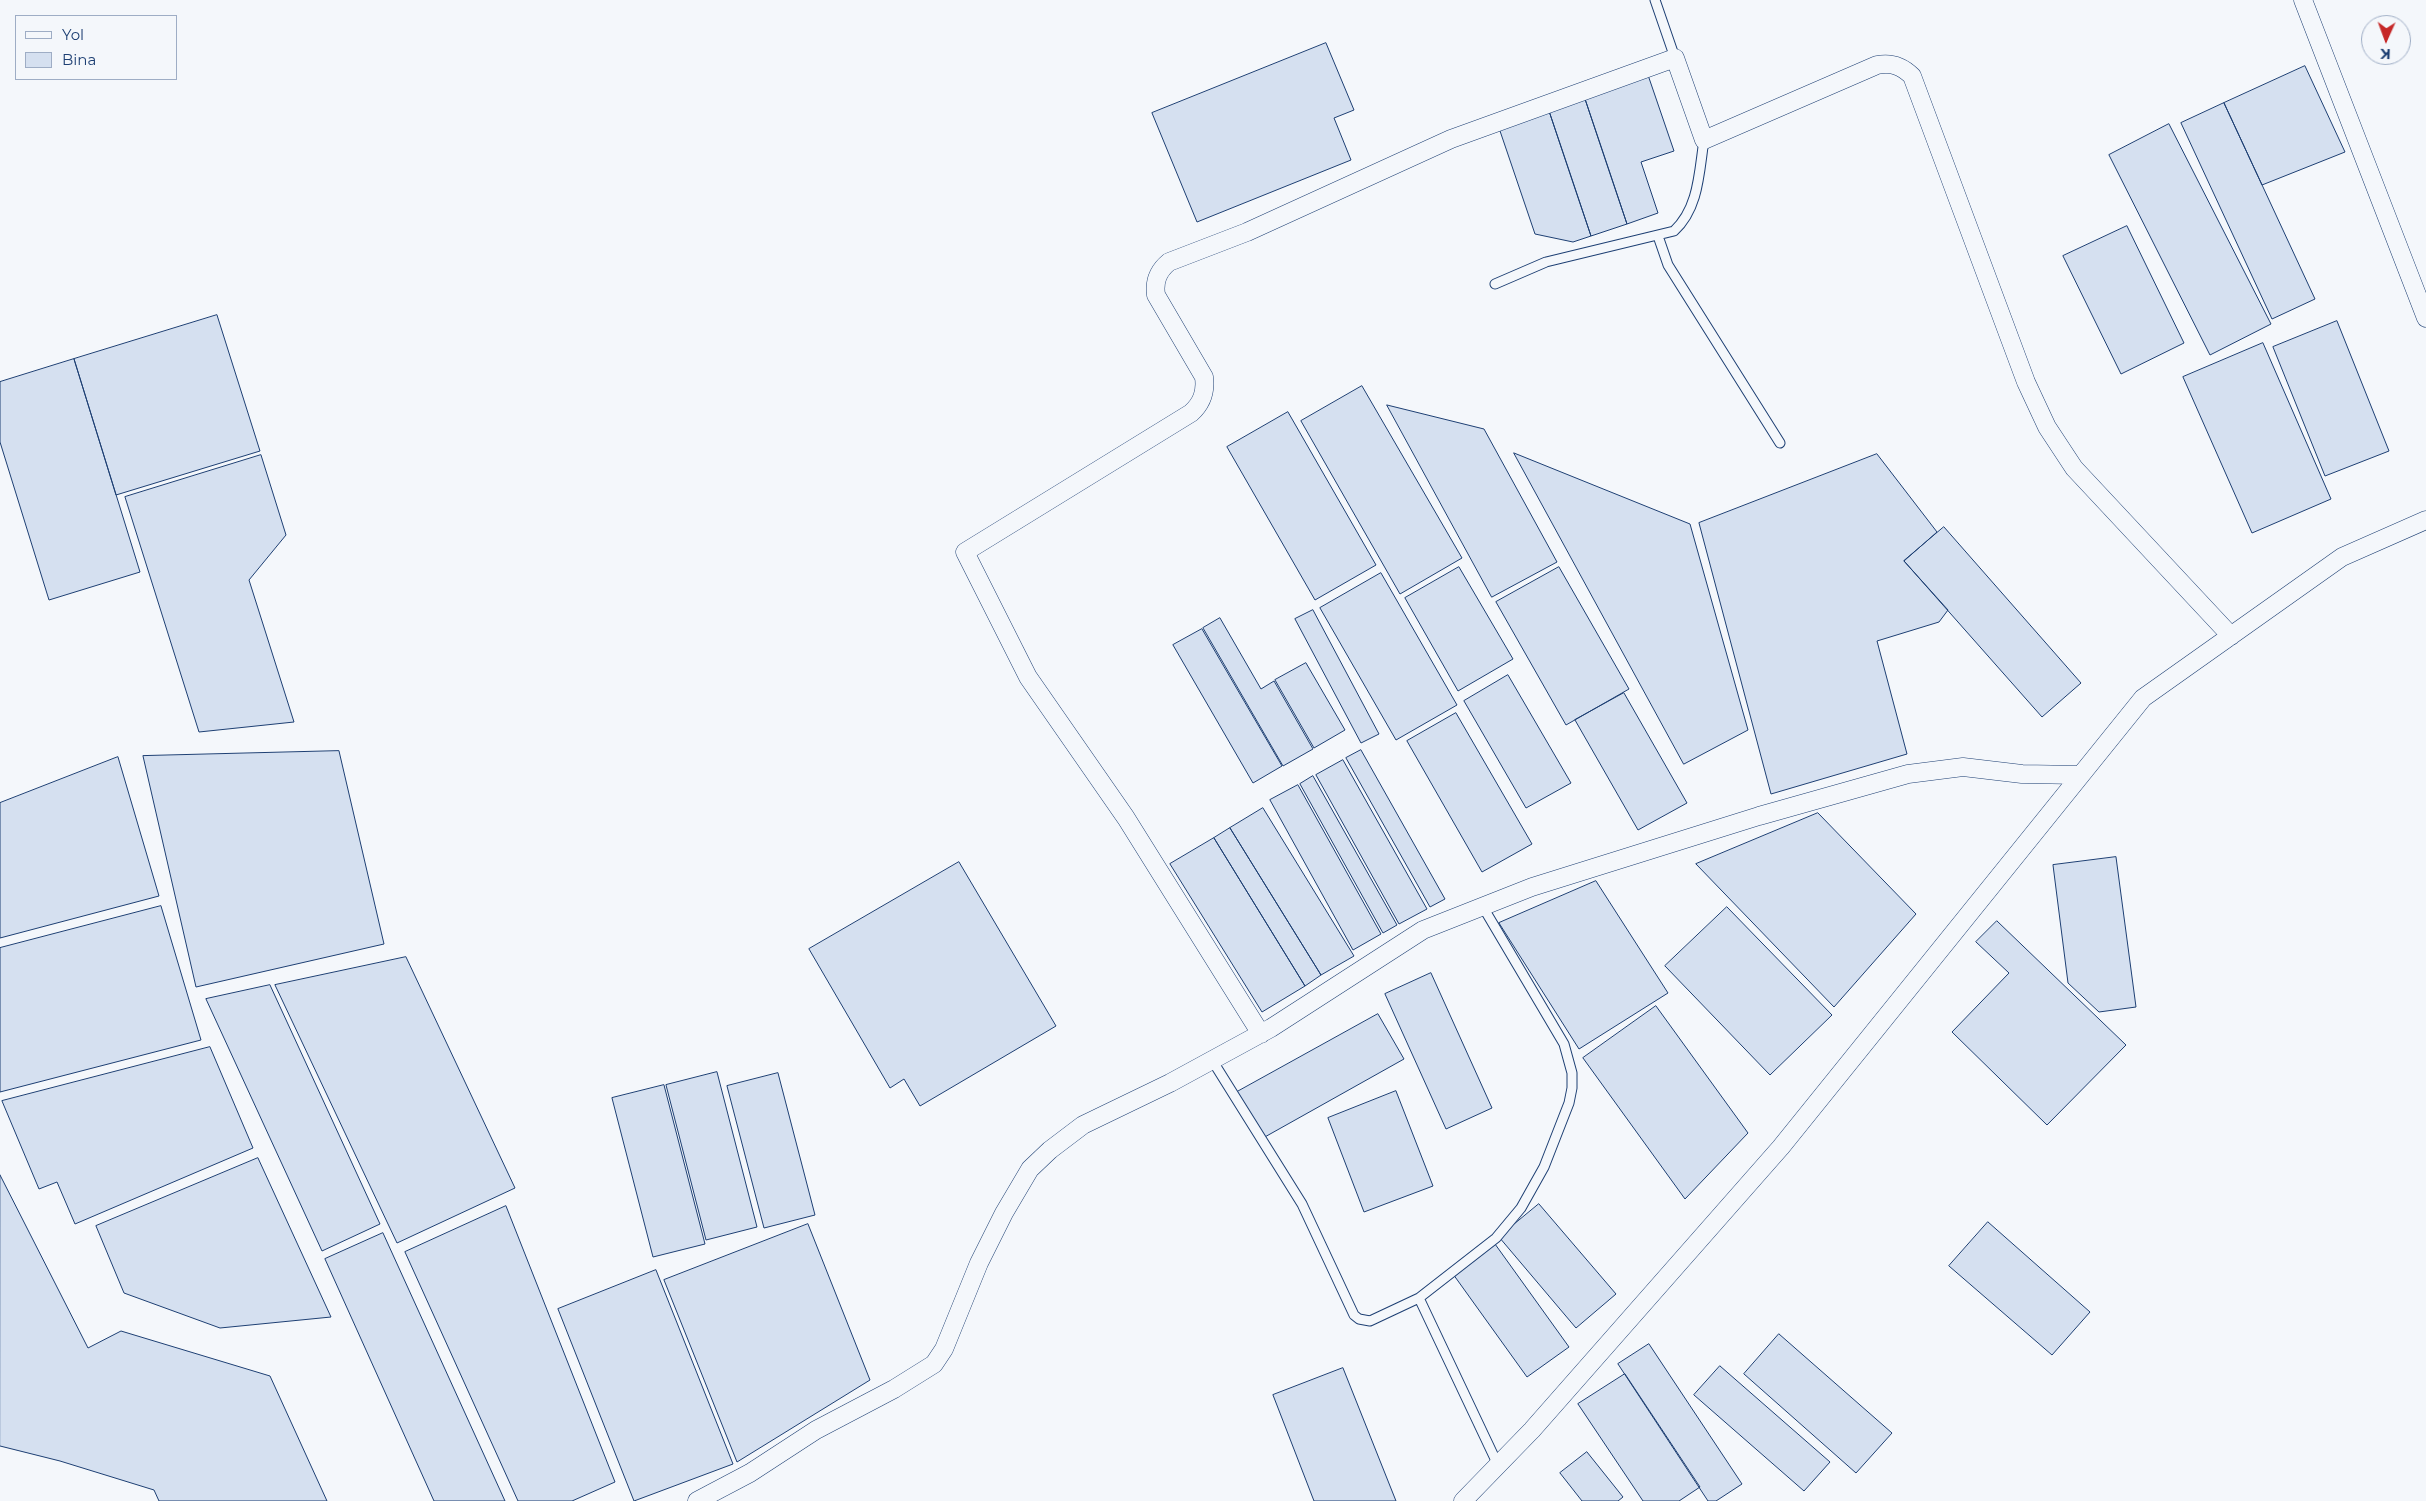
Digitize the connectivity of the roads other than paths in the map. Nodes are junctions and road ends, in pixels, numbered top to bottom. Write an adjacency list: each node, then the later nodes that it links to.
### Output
1 (1654, 0): 3 (lane)
2 (2303, 0): 7 (street)
3 (1675, 58): 4 (street); 13 (street)
4 (1704, 140): 5 (lane); 10 (street)
5 (1658, 236): 6 (lane); 8 (lane)
6 (1495, 284)
7 (2426, 318)
8 (1780, 443)
9 (2426, 520): 10 (street)
10 (2231, 636): 11 (street)
11 (2081, 775): 12 (street); 16 (street)
12 (1483, 907): 13 (street); 15 (lane)
13 (1261, 1034): 14 (street)
14 (1212, 1060): 15 (lane); 17 (street)
15 (1419, 1298): 16 (lane)
16 (1498, 1465): 18 (street)
17 (697, 1501)
18 (1463, 1501)

